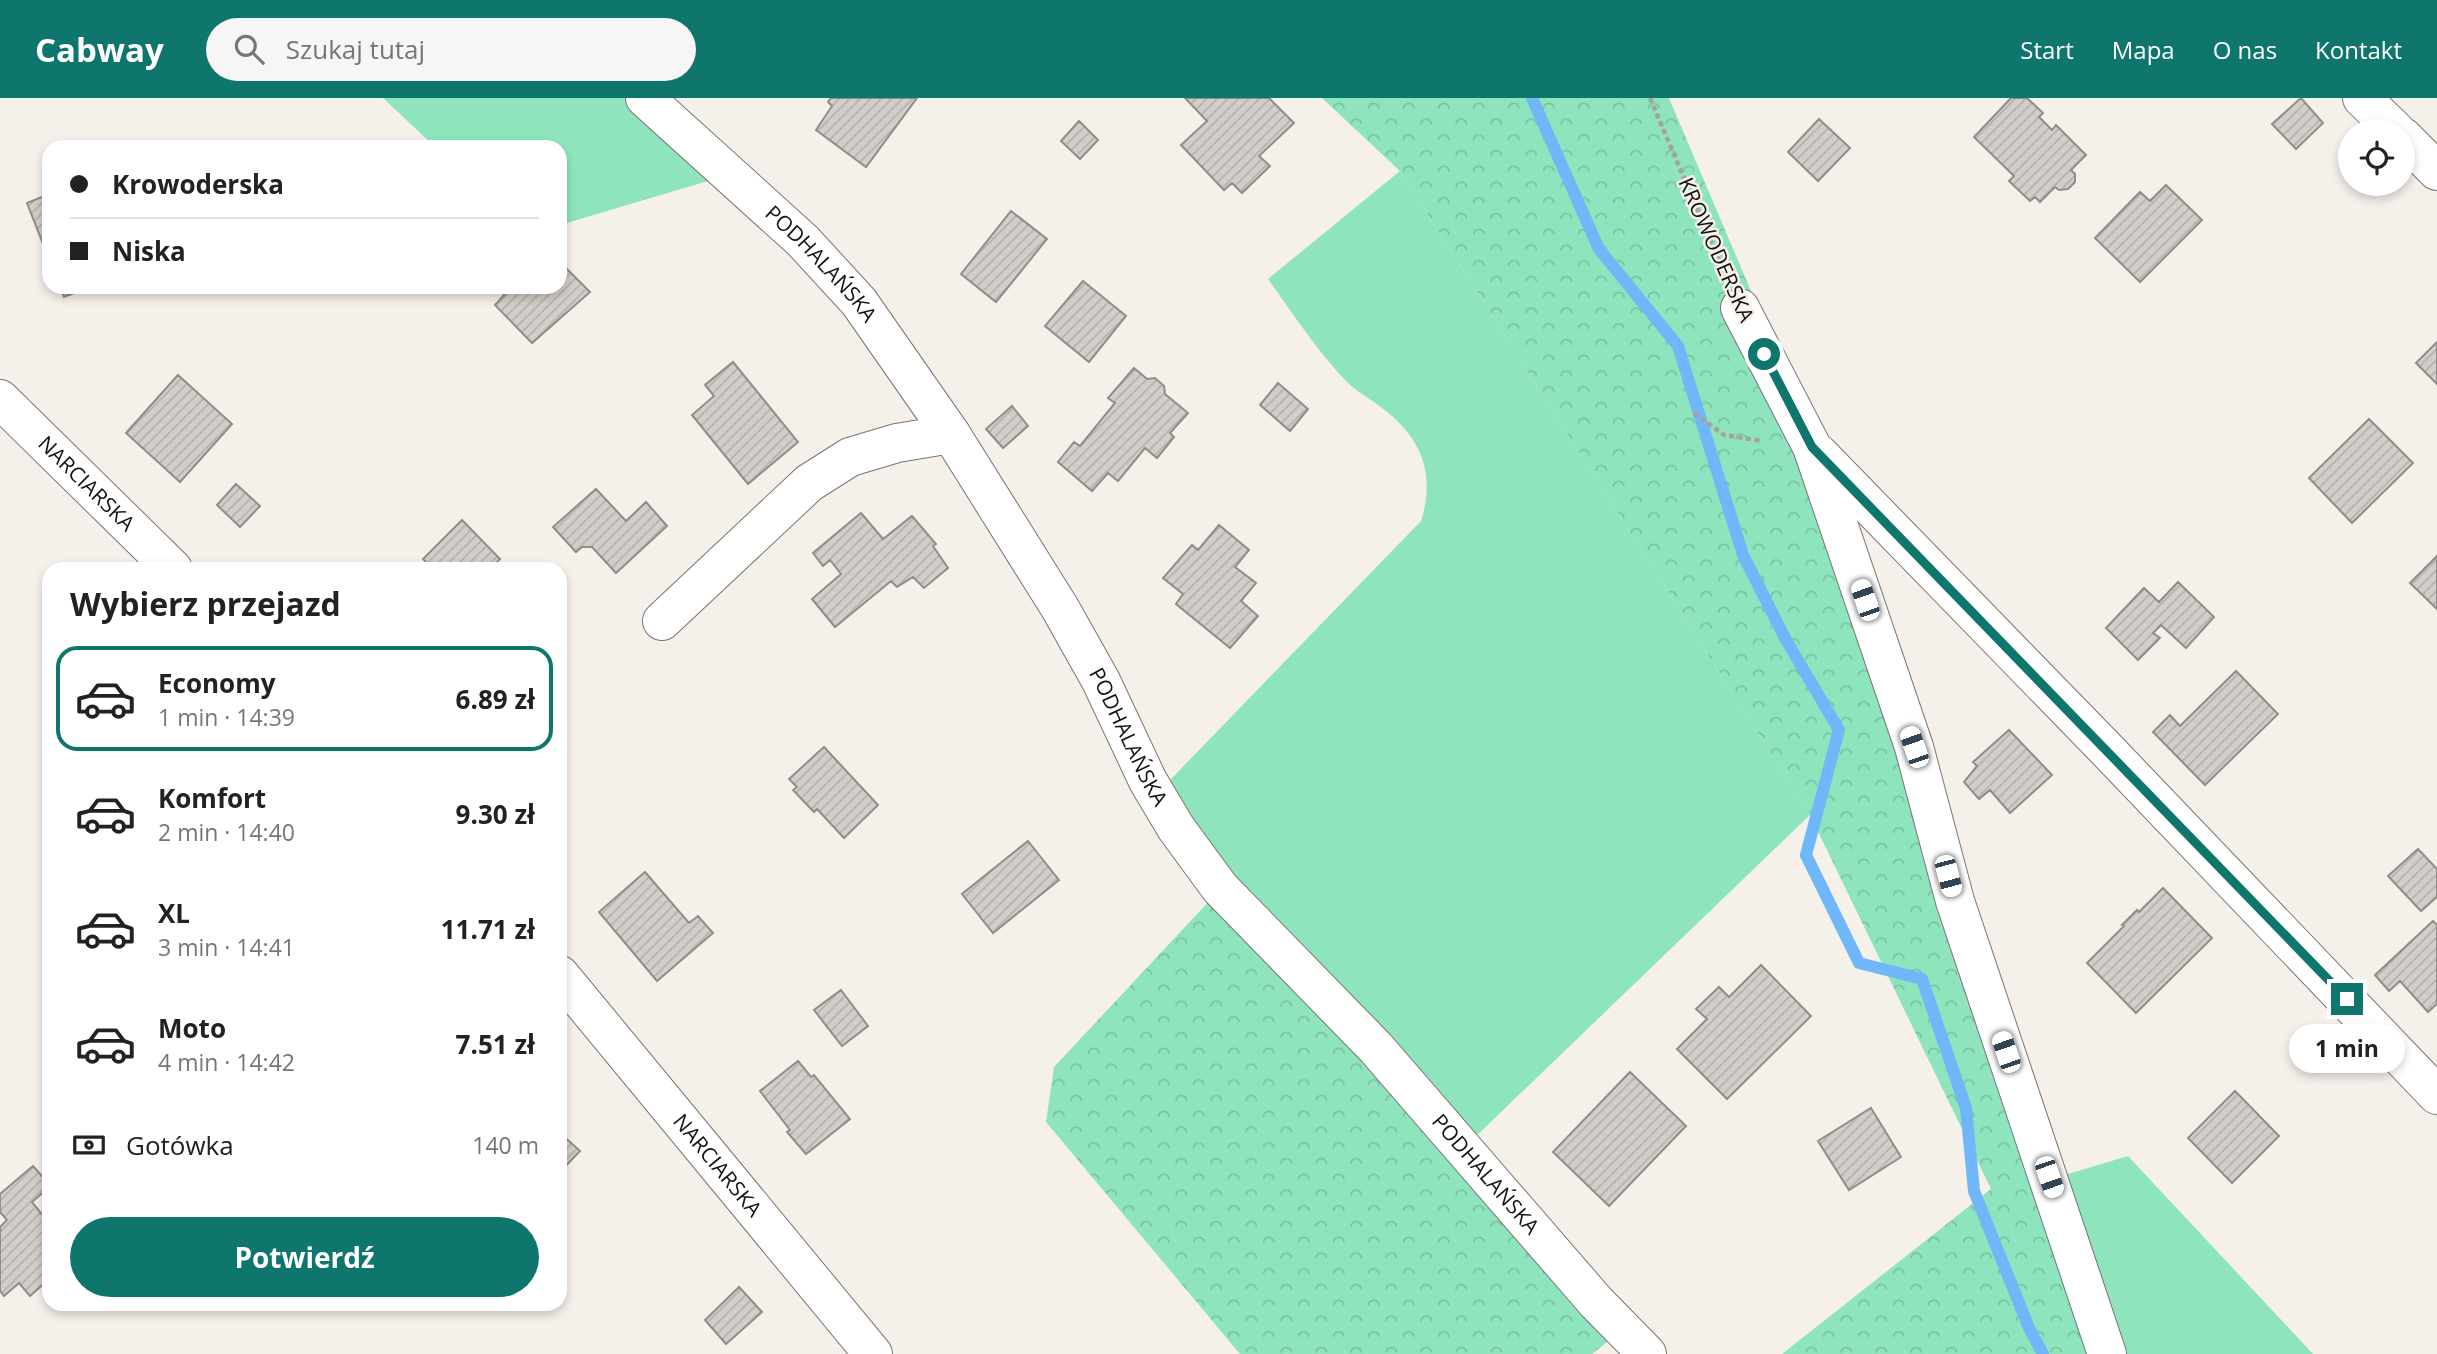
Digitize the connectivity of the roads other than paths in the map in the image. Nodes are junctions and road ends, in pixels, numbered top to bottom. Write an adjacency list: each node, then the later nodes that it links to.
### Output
1 (645, 98): 8 (street, PODHALAŃSKA)
2 (2362, 98): 3 (street)
3 (2384, 119)
4 (2415, 149): 5 (street)
5 (2437, 171)
6 (1740, 308): 9 (street, KROWODERSKA)
7 (0, 399): 10 (street, NARCIARSKA)
8 (951, 433): 11 (street); 15 (street, PODHALAŃSKA)
9 (1812, 447): 13 (street); 16 (street, KROWODERSKA)
10 (166, 562)
11 (662, 621)
12 (567, 983): 14 (street, NARCIARSKA)
13 (2437, 1096)
14 (873, 1354)
15 (1647, 1354)
16 (2107, 1354)

